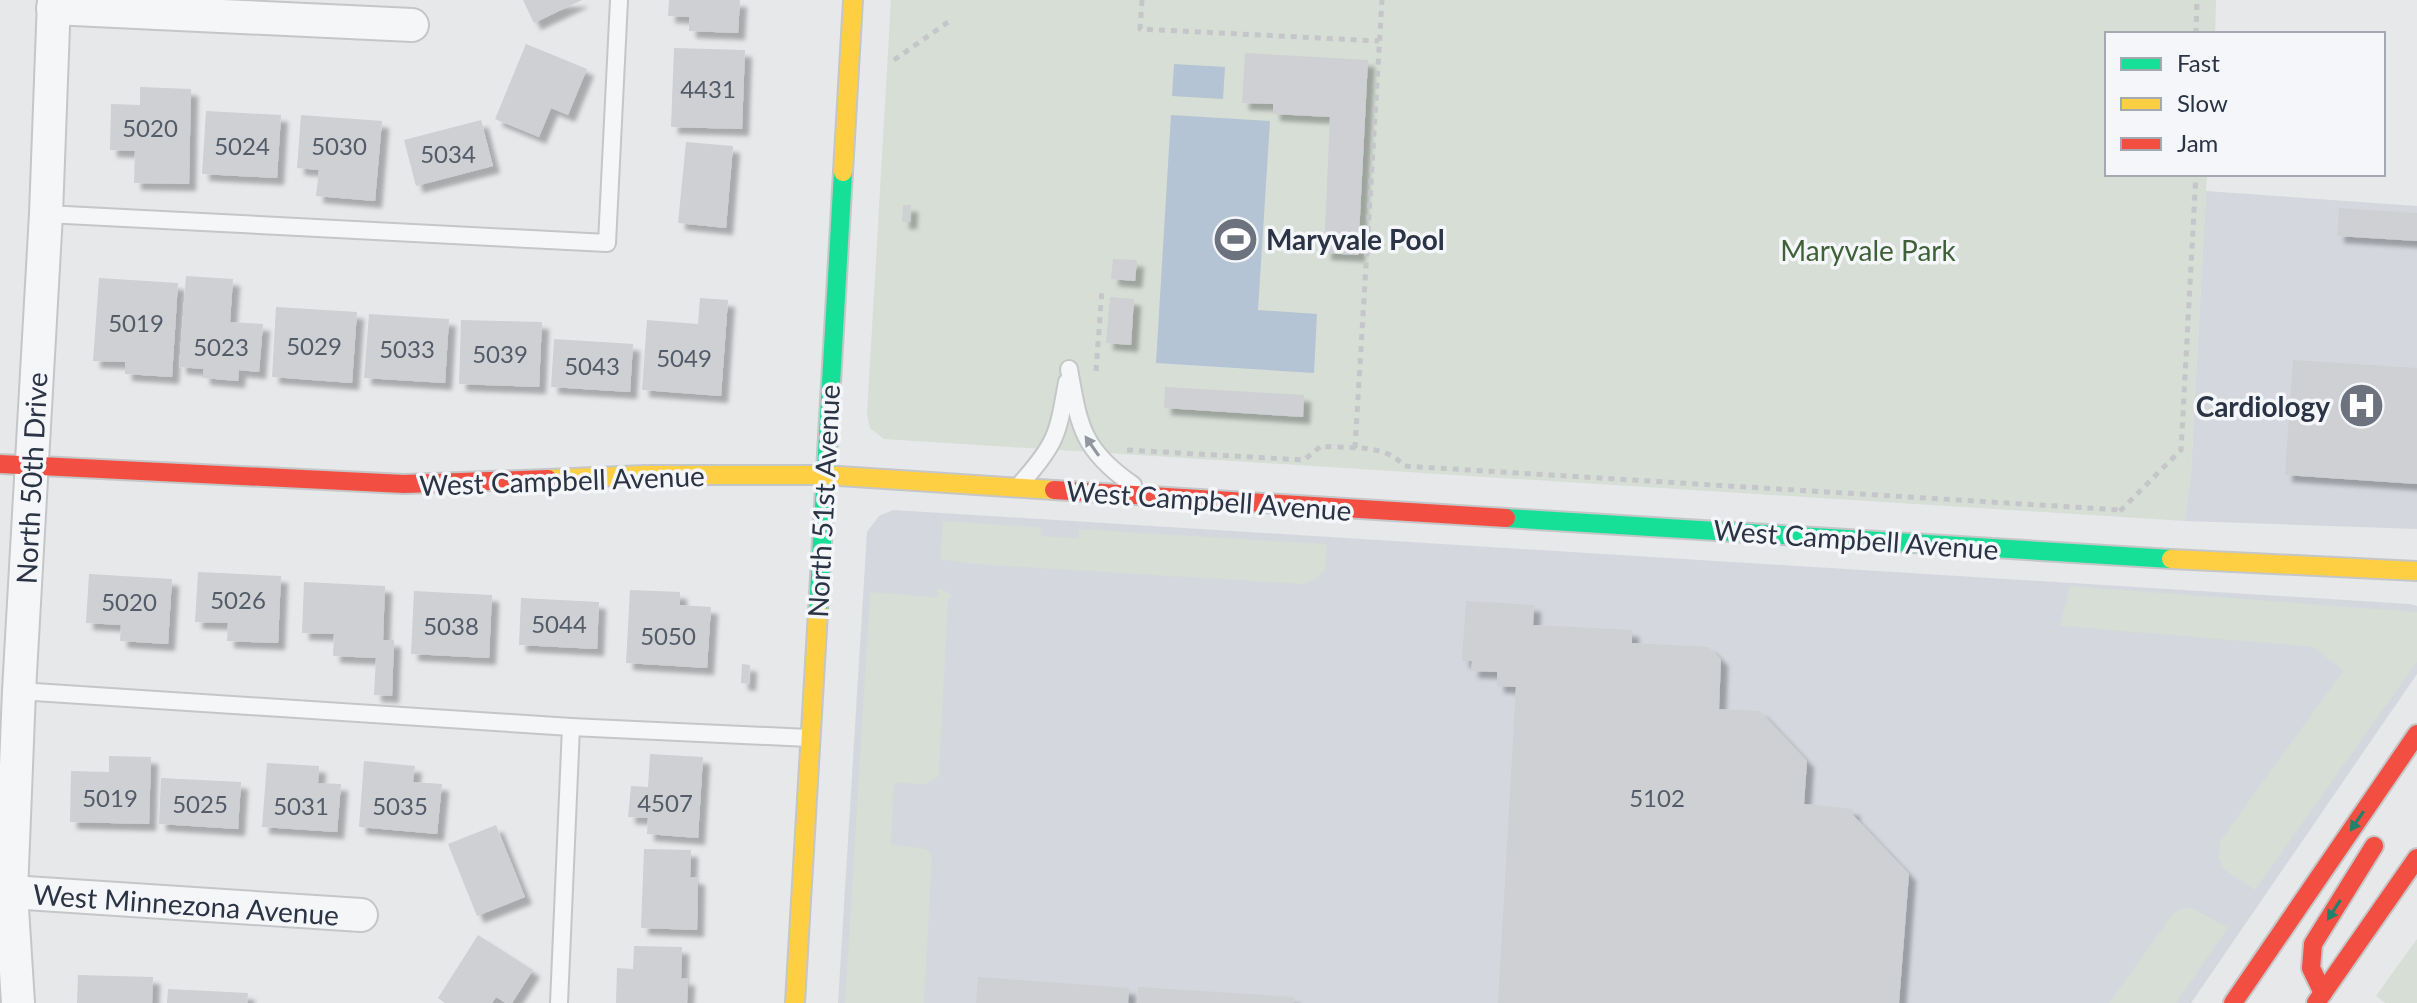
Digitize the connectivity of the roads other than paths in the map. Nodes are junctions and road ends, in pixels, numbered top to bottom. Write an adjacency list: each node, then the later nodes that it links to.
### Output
1 (619, 0): 5 (lane)
2 (853, 0): 8 (street, North 51st Avenue)
3 (53, 4): 4 (street); 5 (street, North 50th Drive)
4 (412, 25)
5 (46, 214): 7 (street, North 50th Drive)
6 (0, 464): 7 (street, West Campbell Avenue)
7 (33, 466): 8 (street, West Campbell Avenue); 12 (street, North 50th Drive)
8 (824, 475): 9 (street, West Campbell Avenue); 15 (street, North 51st Avenue)
9 (1017, 488): 10 (street, West Campbell Avenue); 10 (lane, one-way to 9)
10 (1150, 497): 11 (street, West Campbell Avenue)
11 (2417, 571)
12 (19, 691): 13 (lane); 17 (street, North 50th Drive)
13 (571, 727): 15 (lane); 21 (lane)
14 (2415, 736): 19 (street, one-way to 19); 23 (street, one-way to 23)
15 (810, 738): 22 (street, North 51st Avenue)
16 (2417, 858): 19 (street)
17 (11, 892): 18 (street, West Minnezona Avenue); 20 (street, North 50th Drive)
18 (361, 915)
19 (2320, 998)
20 (18, 1003)
21 (559, 1003)
22 (795, 1003)
23 (2233, 1003)

